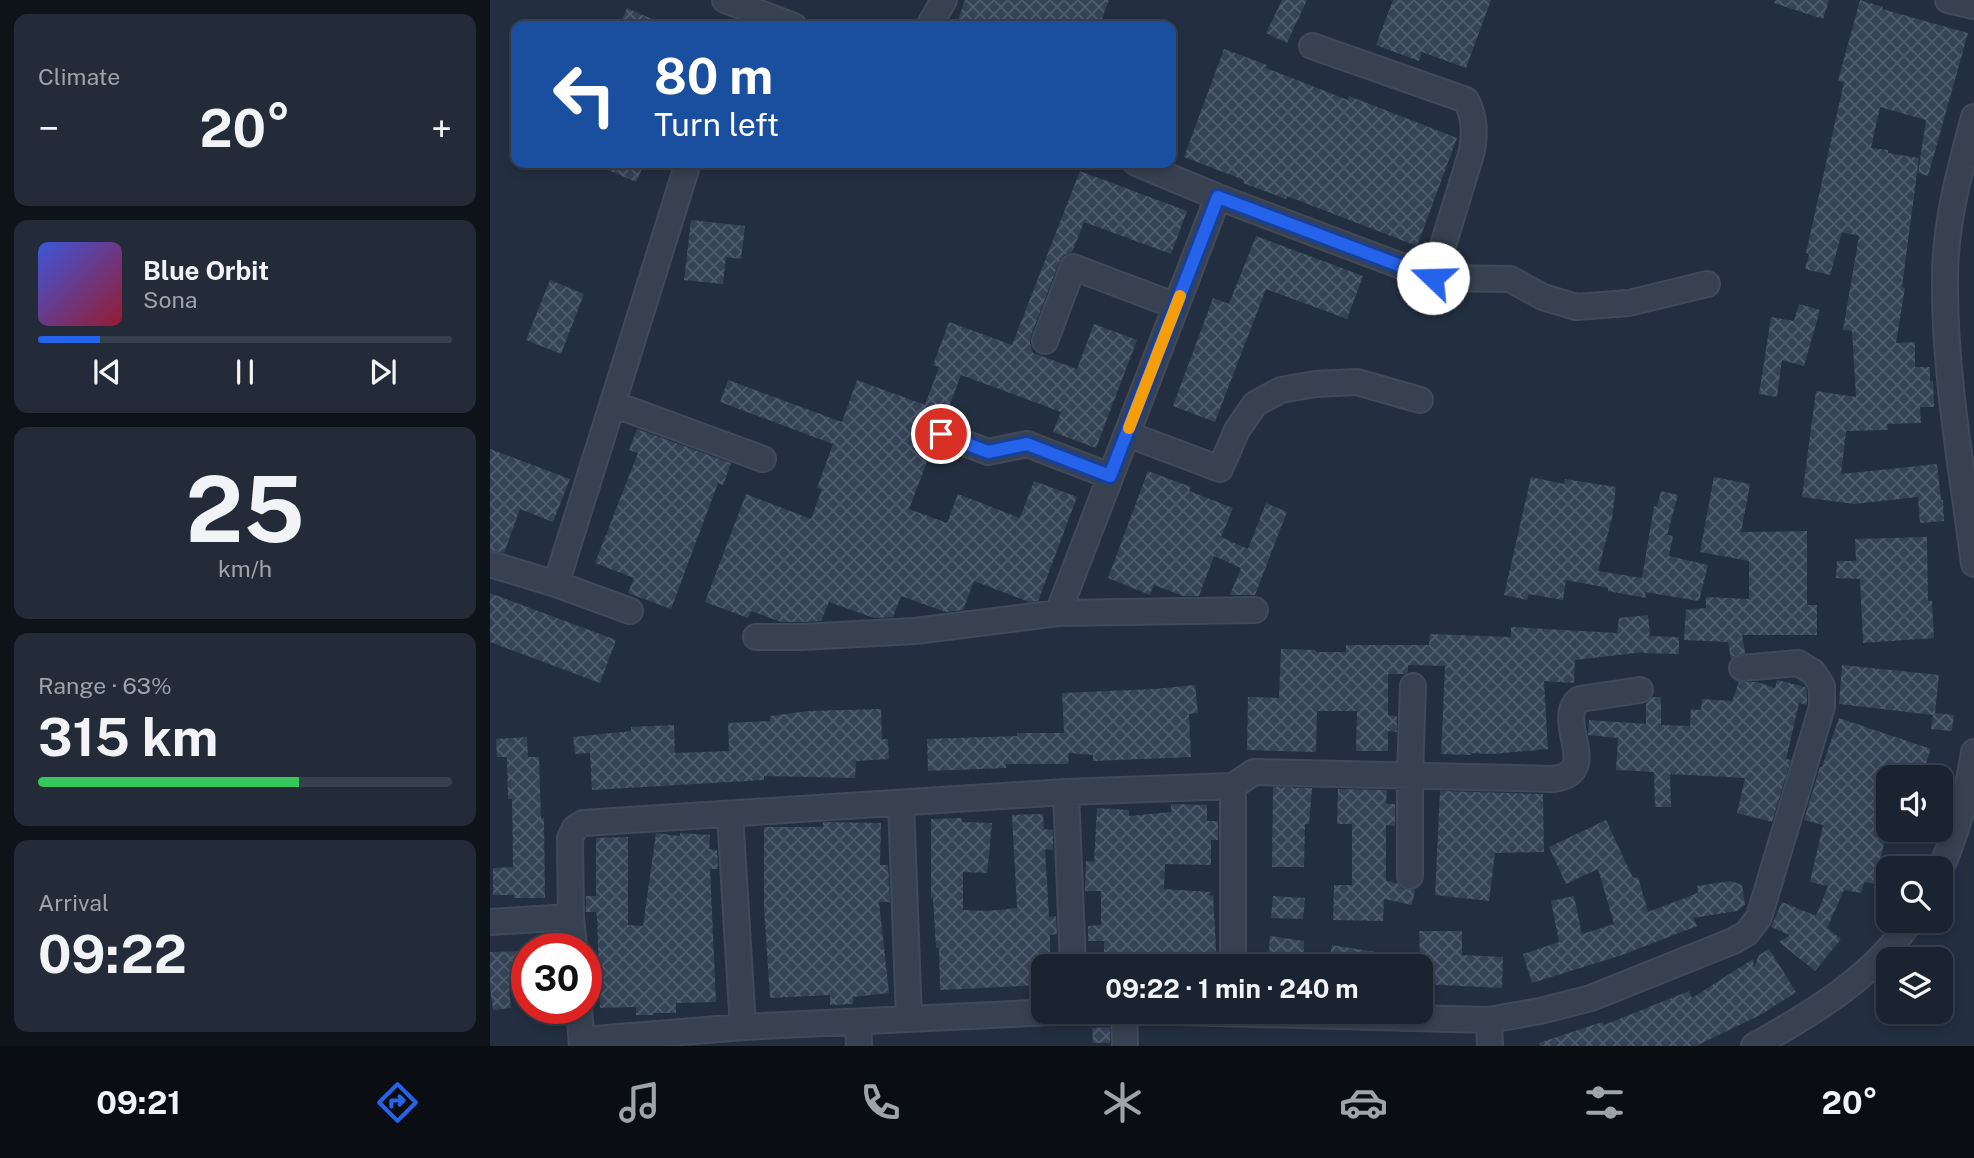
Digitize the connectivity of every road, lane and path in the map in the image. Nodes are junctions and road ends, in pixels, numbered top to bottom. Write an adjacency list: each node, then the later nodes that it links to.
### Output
1 (944, 0): 6 (street)
2 (1948, 0): 3 (street)
3 (1974, 6)
4 (733, 8): 5 (street)
5 (777, 21)
6 (932, 21)
7 (1312, 46): 12 (street)
8 (1974, 117): 23 (street)
9 (686, 168): 17 (street)
10 (1148, 168): 11 (street)
11 (1218, 197): 12 (street); 14 (street)
12 (1433, 278): 13 (street)
13 (1707, 284)
14 (1176, 306): 15 (street); 19 (street)
15 (1045, 341)
16 (1420, 400): 19 (street)
17 (613, 404): 20 (street); 24 (street)
18 (941, 434): 21 (street)
19 (1126, 434): 21 (street)
20 (763, 459)
21 (1110, 476): 27 (street)
22 (490, 564): 24 (street)
23 (1974, 564)
24 (556, 584): 26 (street)
25 (1255, 610): 27 (street)
26 (629, 611)
27 (1058, 613): 28 (street)
28 (757, 637)
29 (1742, 668): 49 (street)
30 (1413, 686): 33 (street)
31 (1640, 690): 33 (street)
32 (1974, 752): 38 (street)
33 (1410, 775): 34 (street); 39 (street)
34 (1233, 786): 35 (street); 45 (street)
35 (1066, 792): 36 (street); 44 (street)
36 (901, 803): 37 (street); 48 (street)
37 (730, 814): 40 (street); 52 (street)
38 (1946, 856)
39 (1410, 876)
40 (571, 917): 41 (street); 42 (street)
41 (490, 922)
42 (573, 933)
43 (1902, 933): 57 (street)
44 (1073, 954)
45 (1233, 954)
46 (1031, 1013): 48 (street)
47 (1433, 1018): 49 (street)
48 (909, 1019): 53 (street)
49 (1489, 1020): 56 (street)
50 (580, 1024): 54 (street)
51 (1124, 1024): 55 (street)
52 (743, 1027): 53 (street); 54 (street)
53 (858, 1034)
54 (582, 1043)
55 (1125, 1046)
56 (1490, 1046)
57 (1754, 1046)

